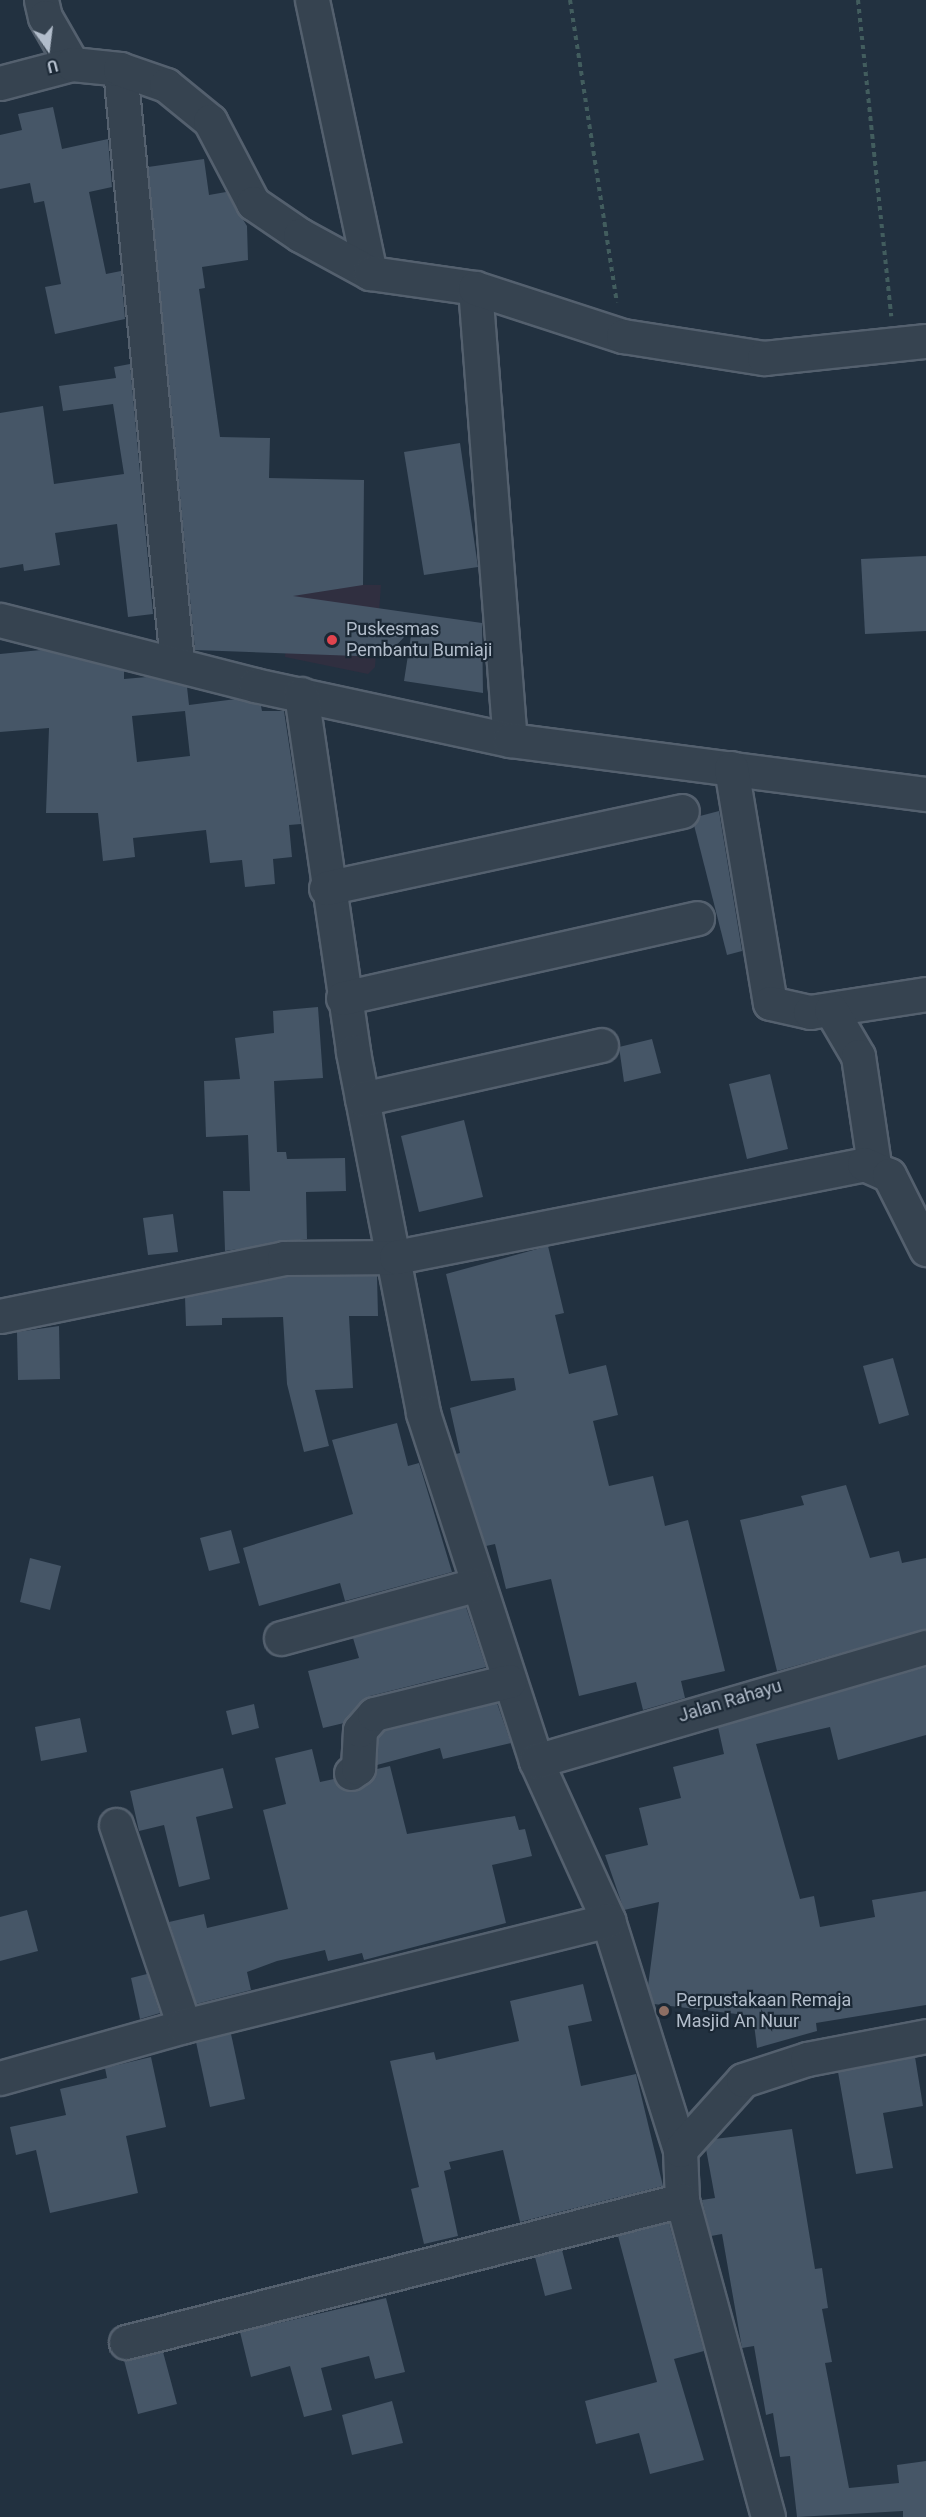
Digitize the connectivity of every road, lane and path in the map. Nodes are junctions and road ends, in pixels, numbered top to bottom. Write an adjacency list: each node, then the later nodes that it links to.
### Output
1 (41, 0): 5 (street)
2 (312, 0): 8 (street)
3 (570, 0): 10 (path)
4 (858, 0): 12 (path)
5 (72, 64): 6 (street); 7 (street)
6 (120, 69): 8 (street); 14 (street)
7 (0, 83)
8 (370, 273): 9 (street)
9 (475, 288): 10 (street); 16 (street)
10 (623, 336): 12 (street)
11 (926, 341): 12 (street)
12 (894, 345)
13 (0, 620): 14 (street)
14 (177, 663): 15 (street)
15 (300, 694): 16 (street); 20 (street)
16 (510, 740): 17 (street)
17 (731, 768): 18 (street); 24 (street)
18 (926, 794)
19 (682, 811): 20 (street)
20 (326, 888): 23 (street)
21 (697, 918): 23 (street)
22 (926, 994): 24 (street)
23 (344, 998): 26 (street)
24 (831, 1010): 27 (street)
25 (601, 1045): 26 (street)
26 (362, 1099): 29 (street)
27 (874, 1165): 28 (street); 29 (street)
28 (926, 1249)
29 (396, 1257): 30 (street); 31 (street)
30 (0, 1316)
31 (476, 1585): 32 (street); 34 (street)
32 (280, 1638)
33 (926, 1647): 35 (street, Jalan Rahayu)
34 (509, 1681): 35 (street); 36 (street)
35 (536, 1761): 38 (street)
36 (351, 1773)
37 (116, 1825): 39 (street)
38 (608, 1920): 39 (street); 42 (street)
39 (184, 2026): 41 (street)
40 (926, 2036): 42 (street)
41 (0, 2078)
42 (680, 2150): 43 (street)
43 (682, 2200): 44 (street); 45 (street)
44 (126, 2342)
45 (768, 2517)

